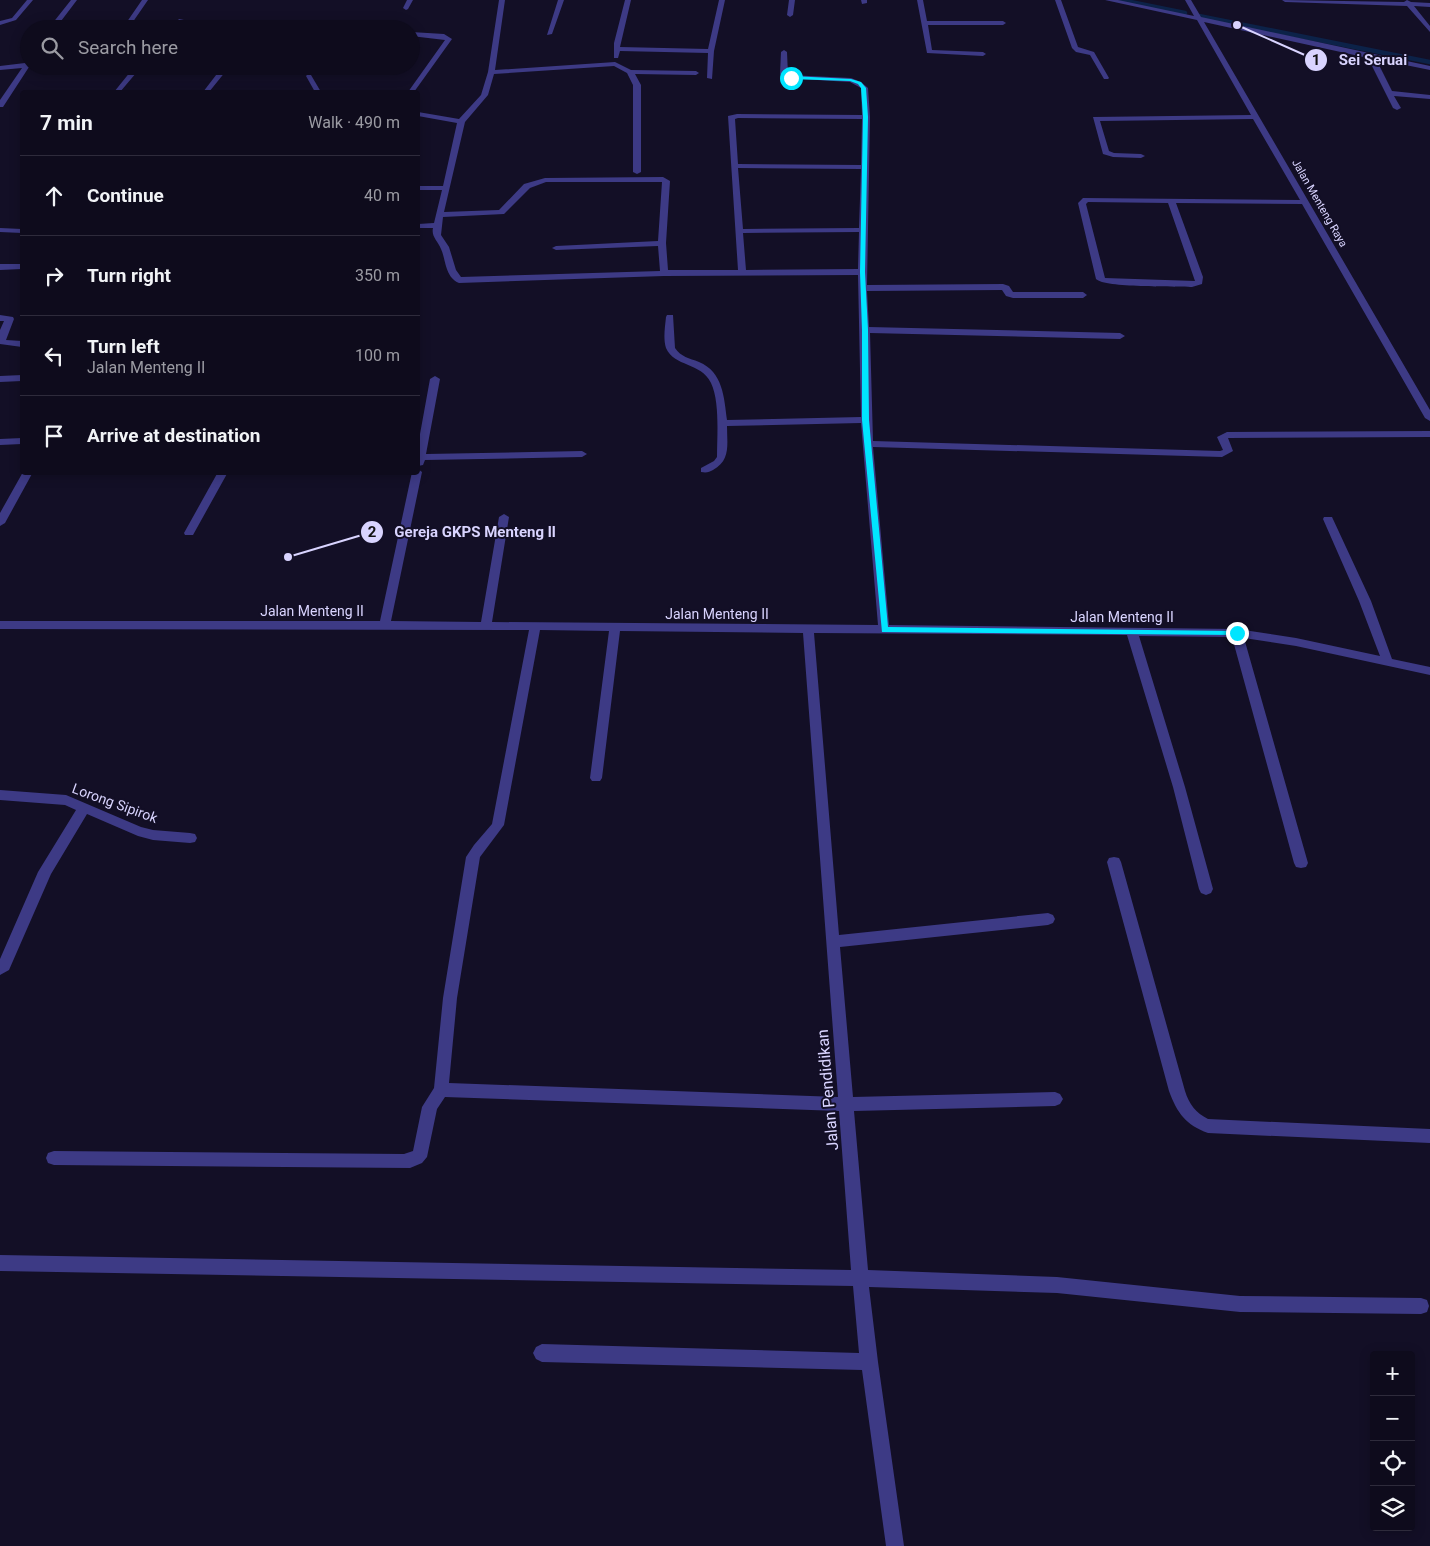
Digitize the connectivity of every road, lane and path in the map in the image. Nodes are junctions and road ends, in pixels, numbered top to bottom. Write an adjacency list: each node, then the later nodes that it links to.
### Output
1 (30, 0): 22 (street)
2 (74, 0): 20 (street)
3 (145, 0): 21 (street)
4 (410, 0): 17 (street)
5 (502, 0): 37 (street)
6 (561, 0): 26 (street)
7 (628, 0): 28 (street)
8 (722, 0): 29 (street)
9 (792, 0): 18 (street)
10 (920, 0): 23 (street)
11 (1058, 0): 45 (street)
12 (1108, 0): 19 (street)
13 (1188, 0): 19 (street, Jalan Menteng Raya)
14 (1285, 0): 15 (street)
15 (1407, 2): 16 (street); 25 (street)
16 (1430, 5)
17 (406, 8)
18 (790, 15)
19 (1198, 17): 32 (street); 56 (street, Jalan Menteng Raya)
20 (58, 20)
21 (132, 20)
22 (0, 23)
23 (924, 23): 24 (street); 31 (street)
24 (1003, 23)
25 (1430, 30)
26 (549, 34)
27 (420, 35): 49 (street)
28 (616, 50): 29 (street); 33 (street)
29 (711, 51): 44 (street)
30 (784, 52): 55 (street)
31 (983, 54)
32 (1371, 57): 36 (street); 50 (street)
33 (616, 64): 37 (street); 38 (street)
34 (20, 65): 35 (street)
35 (0, 68)
36 (1430, 68)
37 (492, 72): 57 (street)
38 (630, 72): 39 (street); 61 (street)
39 (696, 73)
40 (20, 75): 52 (street)
41 (132, 75): 46 (street)
42 (220, 75): 47 (street)
43 (309, 76): 48 (street)
44 (710, 78)
45 (1106, 78)
46 (119, 90)
47 (208, 90)
48 (317, 90)
49 (412, 90)
50 (1389, 93): 51 (street); 53 (street)
51 (1430, 97)
52 (0, 105)
53 (1397, 108)
54 (420, 114): 57 (street)
55 (866, 117): 59 (street); 60 (street)
56 (1257, 117): 58 (street); 65 (street, Jalan Menteng Raya)
57 (461, 122): 63 (street)
58 (1141, 156)
59 (735, 166): 60 (street); 70 (street)
60 (864, 167): 71 (street)
61 (637, 172)
62 (420, 188): 63 (street)
63 (446, 188): 66 (street)
64 (1172, 202): 64 (street); 65 (street)
65 (1306, 202): 90 (street, Jalan Menteng Raya)
66 (440, 215): 67 (street); 73 (street)
67 (437, 225): 68 (street); 79 (street)
68 (420, 226)
69 (0, 230): 72 (street)
70 (739, 230): 71 (street); 77 (street)
71 (863, 230): 78 (street)
72 (20, 231)
73 (662, 243): 74 (street); 79 (street)
74 (556, 248)
75 (0, 267): 76 (street)
76 (20, 267)
77 (742, 272): 78 (street); 79 (street)
78 (862, 272): 80 (street)
79 (664, 273)
80 (864, 288): 81 (street); 84 (street)
81 (1083, 295)
82 (670, 317): 92 (street)
83 (0, 318): 86 (street)
84 (865, 330): 85 (street); 91 (street)
85 (1120, 336)
86 (20, 344)
87 (20, 378): 88 (street)
88 (0, 379)
89 (435, 379): 98 (street)
90 (1430, 418)
91 (866, 420): 92 (street); 96 (street)
92 (722, 423): 99 (street)
93 (1430, 434): 96 (street)
94 (20, 441): 95 (street)
95 (0, 442)
96 (868, 444): 113 (street)
97 (582, 454): 98 (street)
98 (420, 457)
99 (705, 470)
100 (26, 475): 105 (street)
101 (221, 475): 106 (street)
102 (416, 475): 108 (street)
103 (504, 517): 110 (street)
104 (1328, 519): 116 (street)
105 (0, 523)
106 (189, 533)
107 (0, 626): 108 (street, Jalan Menteng II)
108 (385, 626): 110 (street, Jalan Menteng II)
109 (535, 626): 110 (street, Jalan Menteng II); 111 (street, Jalan Menteng II); 128 (street)
110 (486, 627)
111 (615, 628): 112 (street, Jalan Menteng II); 118 (street)
112 (808, 630): 113 (street, Jalan Menteng II); 126 (street, Jalan Pendidikan)
113 (884, 630): 114 (street, Jalan Menteng II)
114 (1132, 632): 115 (street, Jalan Menteng II); 124 (street)
115 (1237, 633): 116 (street, Jalan Menteng II); 123 (street)
116 (1387, 660): 117 (street, Jalan Menteng II)
117 (1430, 671)
118 (596, 778)
119 (0, 794): 120 (street, Lorong Sipirok)
120 (84, 808): 121 (street, Lorong Sipirok); 127 (street)
121 (190, 838)
122 (1114, 862): 131 (street)
123 (1301, 863)
124 (1206, 889)
125 (1048, 919): 126 (street)
126 (833, 942): 130 (street, Jalan Pendidikan)
127 (0, 969)
128 (441, 1090): 130 (street); 132 (street)
129 (1055, 1099): 130 (street)
130 (846, 1104): 134 (street, Jalan Pendidikan)
131 (1430, 1136)
132 (54, 1158)
133 (0, 1263): 134 (street)
134 (860, 1278): 135 (street); 137 (street, Jalan Pendidikan)
135 (1421, 1306)
136 (542, 1353): 137 (street)
137 (869, 1362): 138 (street, Jalan Pendidikan)
138 (894, 1546)

